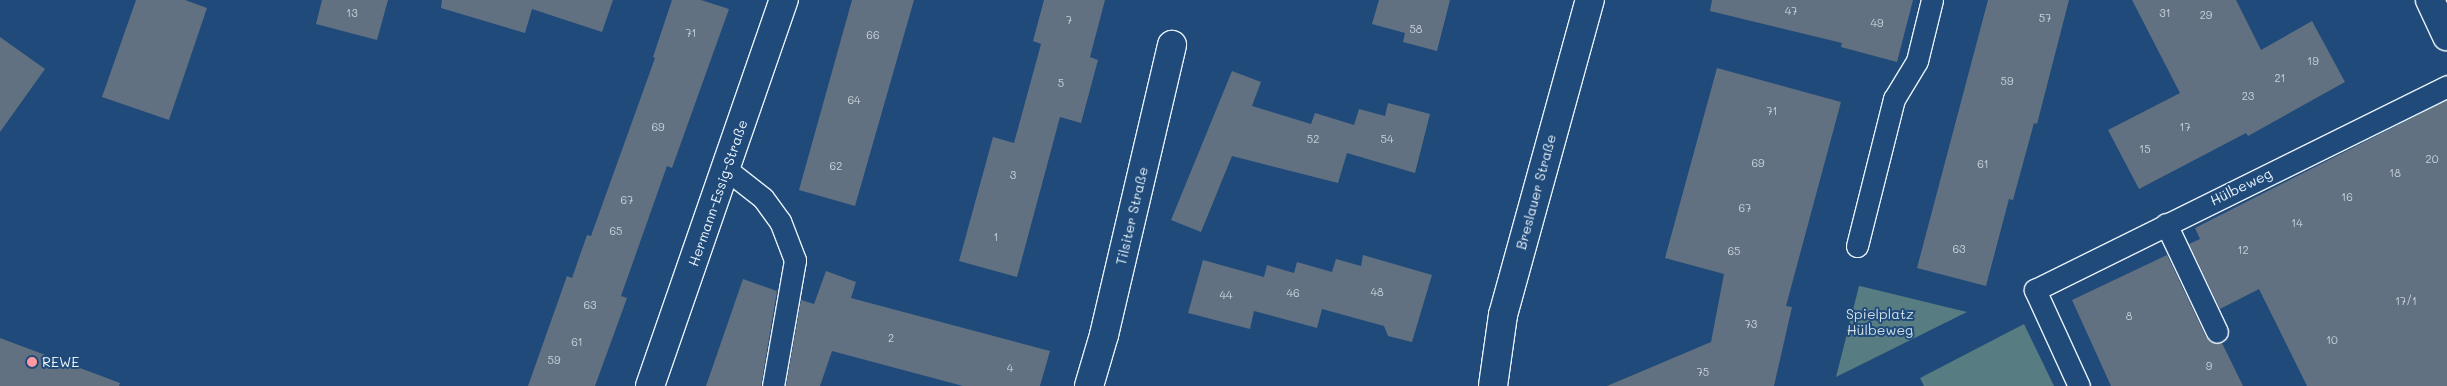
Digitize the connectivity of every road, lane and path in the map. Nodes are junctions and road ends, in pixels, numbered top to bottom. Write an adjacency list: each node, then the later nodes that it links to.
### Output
1 (784, 0): 8 (street, Hermann-Essig-Straße)
2 (1590, 0): 15 (street, Breslauer Straße)
3 (1932, 0): 10 (lane)
4 (2430, 0): 5 (street)
5 (2447, 36)
6 (1172, 45): 14 (street, Tilsiter Straße)
7 (2447, 86): 9 (lane, Hülbeweg)
8 (726, 169): 12 (street, Hermann-Essig-Straße); 13 (lane)
9 (2166, 224): 11 (lane); 16 (lane, Hülbeweg)
10 (1857, 246)
11 (2217, 332)
12 (650, 386)
13 (773, 386)
14 (1089, 386)
15 (1493, 386)
16 (2079, 386)

